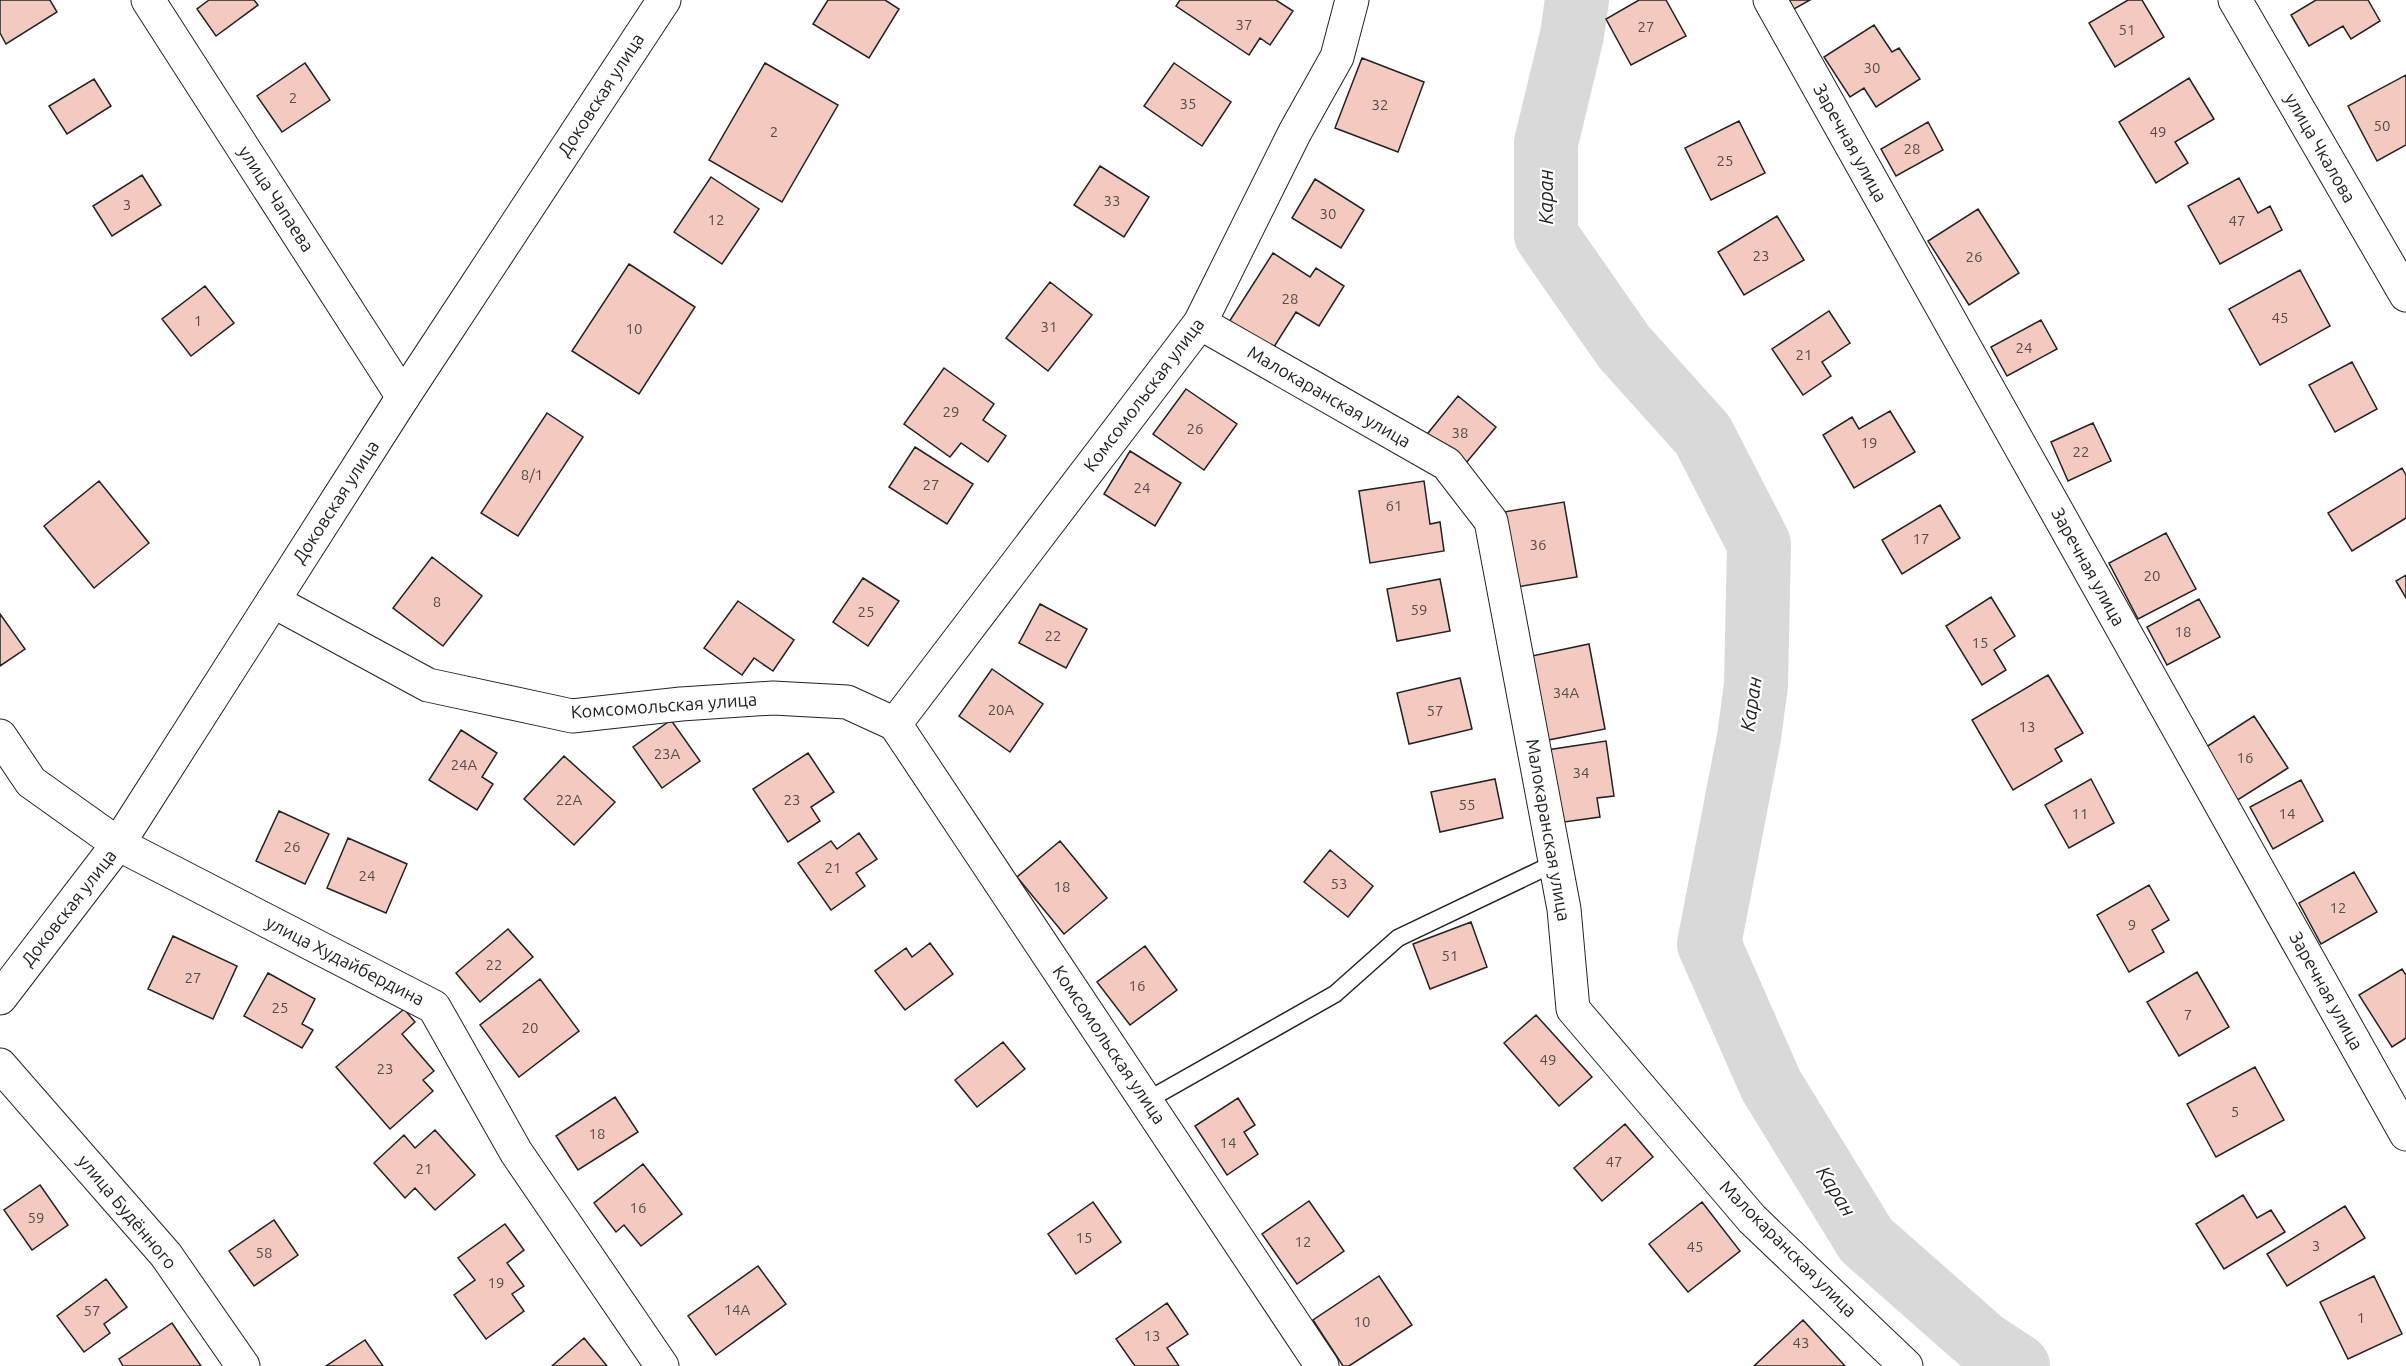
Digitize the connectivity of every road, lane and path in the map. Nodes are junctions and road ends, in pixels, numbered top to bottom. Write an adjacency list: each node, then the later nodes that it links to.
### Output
1 (148, 0): 8 (street, улица Чапаева)
2 (664, 0): 8 (street, Доковская улица)
3 (1352, 0): 7 (street, Комсомольская улица)
4 (1770, 0): 17 (street, Заречная улица)
5 (2235, 0): 6 (street, улица Чкалова)
6 (2406, 296)
7 (1200, 323): 10 (street, Комсомольская улица); 13 (street, Малокаранская улица)
8 (403, 397): 9 (street, Доковская улица)
9 (273, 601): 10 (street, Комсомольская улица); 12 (street, Доковская улица)
10 (895, 724): 16 (street, Комсомольская улица)
11 (0, 736): 12 (street, улица Худайбердина)
12 (118, 844): 14 (street, Доковская улица); 19 (street, улица Худайбердина)
13 (1556, 863): 16 (lane); 21 (street, Малокаранская улица)
14 (0, 998)
15 (0, 1065): 18 (street, улица Будённого)
16 (1146, 1101): 20 (street, Комсомольская улица)
17 (2406, 1134)
18 (243, 1366)
19 (662, 1366)
20 (1322, 1366)
21 (1906, 1366)

